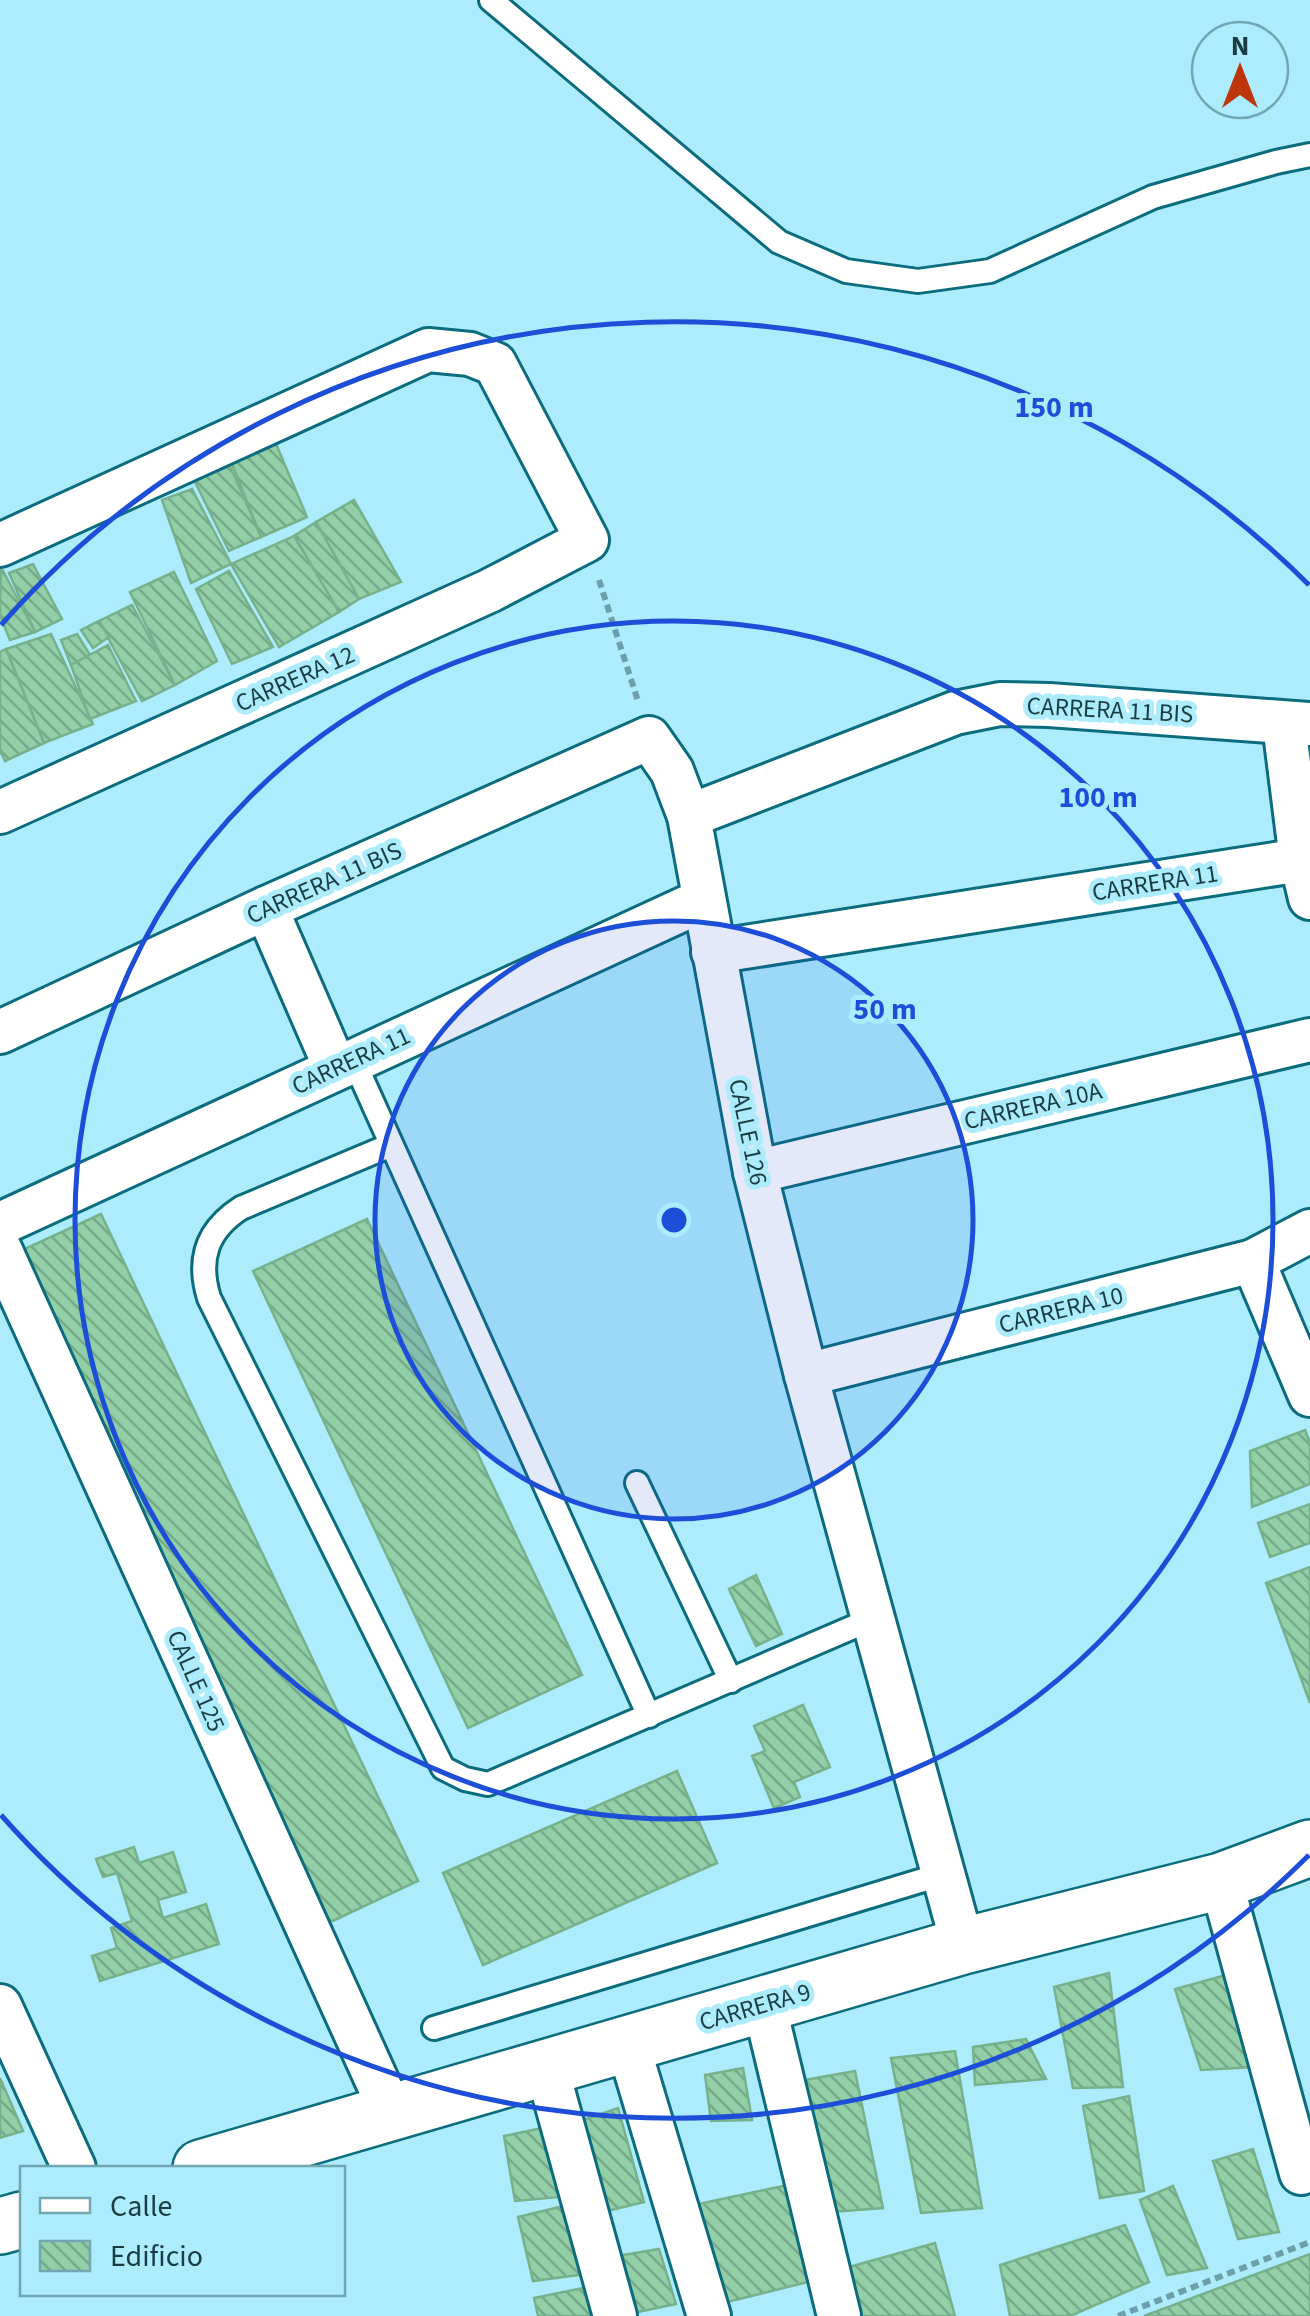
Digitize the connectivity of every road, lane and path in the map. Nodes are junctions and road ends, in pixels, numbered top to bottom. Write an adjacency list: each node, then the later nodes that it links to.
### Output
1 (491, 0): 2 (lane)
2 (1310, 156)
3 (587, 540): 4 (street); 6 (path); 7 (street, CARRERA 12)
4 (0, 545)
5 (1297, 724): 8 (street, CARRERA 11 BIS); 9 (street)
6 (650, 738): 8 (street, CALLE 126); 11 (street, CARRERA 11 BIS)
7 (0, 812)
8 (689, 816): 10 (street, CALLE 126)
9 (1306, 879): 12 (street, CARRERA 11)
10 (703, 900): 12 (street, CALLE 126); 15 (street, CARRERA 11)
11 (266, 908): 13 (street, CARRERA 11 BIS); 15 (street)
12 (712, 952): 17 (street, CALLE 126)
13 (0, 1032)
14 (1310, 1040): 17 (street, CARRERA 10A)
15 (344, 1064): 16 (lane); 18 (street, CARRERA 11)
16 (391, 1145): 27 (lane); 27 (lane)
17 (755, 1172): 22 (street, CALLE 126)
18 (0, 1224)
19 (1310, 1231): 21 (street, CARRERA 10)
20 (0, 1248): 37 (street, CALLE 125)
21 (1253, 1261): 22 (street, CARRERA 10); 23 (street)
22 (806, 1375): 25 (street, CALLE 126)
23 (1310, 1395)
24 (638, 1483): 26 (lane)
25 (872, 1619): 26 (lane); 29 (street, CALLE 126)
26 (731, 1680): 27 (lane)
27 (650, 1716)
28 (1310, 1848): 30 (street, CARRERA 9)
29 (943, 1874): 31 (street, CALLE 126); 34 (lane)
30 (1221, 1881): 31 (street, CARRERA 9); 40 (street)
31 (963, 1946): 32 (street, CARRERA 9)
32 (764, 2004): 35 (street, CARRERA 9); 44 (street)
33 (0, 2006): 38 (street)
34 (434, 2028)
35 (628, 2045): 36 (street, CARRERA 9); 43 (street)
36 (547, 2069): 37 (street, CARRERA 9); 42 (street)
37 (392, 2114): 39 (street, CARRERA 9)
38 (73, 2166)
39 (208, 2166)
40 (1301, 2173)
41 (1310, 2242): 45 (path)
42 (615, 2316)
43 (709, 2316)
44 (839, 2316)
45 (1118, 2316)

